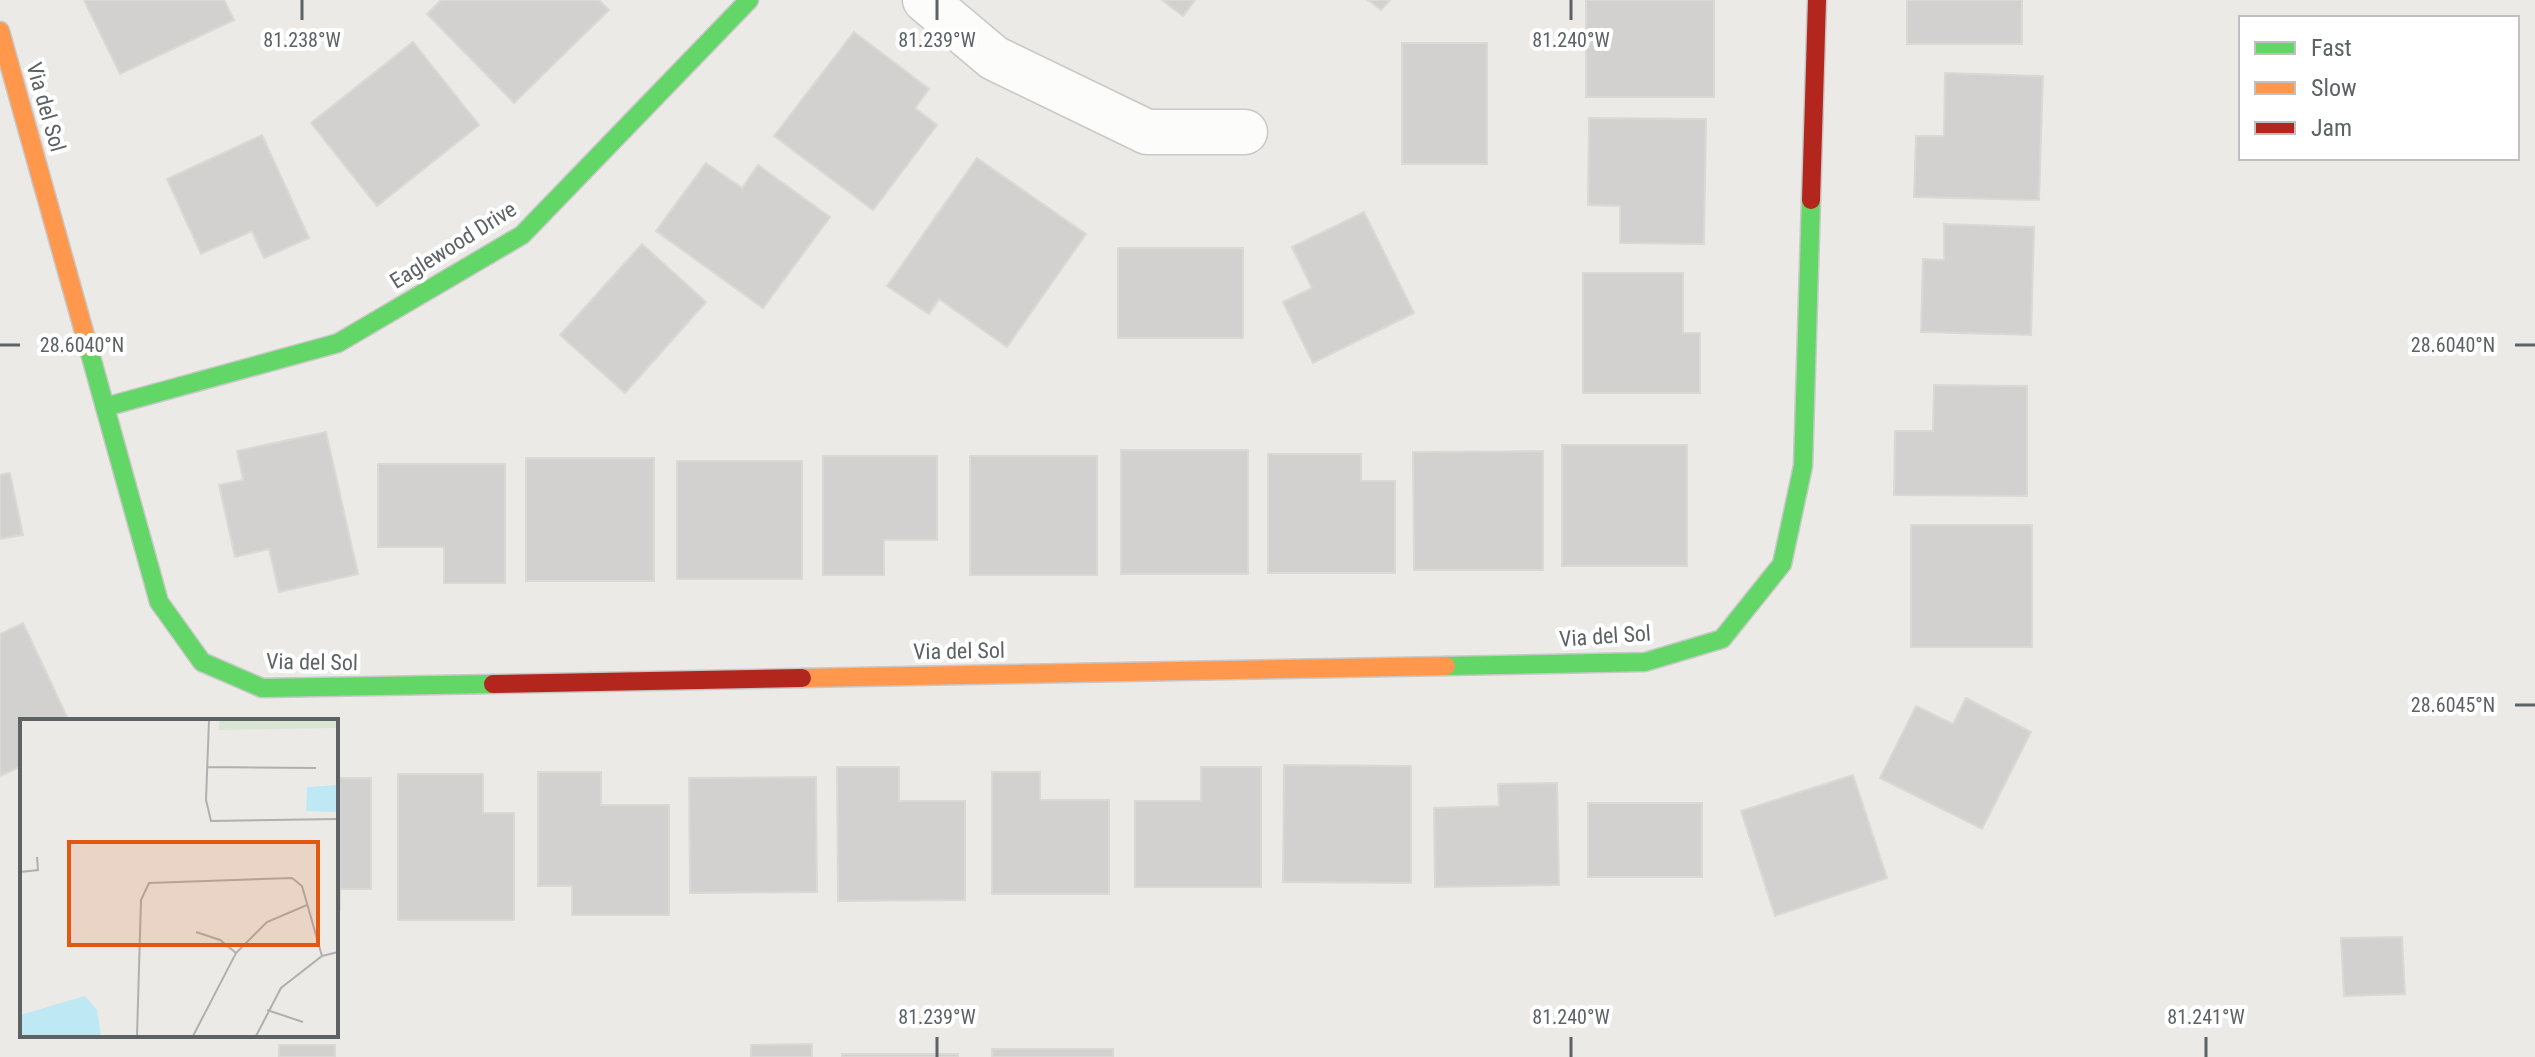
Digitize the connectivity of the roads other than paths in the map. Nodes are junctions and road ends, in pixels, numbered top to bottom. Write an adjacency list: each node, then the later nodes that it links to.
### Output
1 (749, 0): 6 (street, Eaglewood Drive)
2 (925, 0): 5 (street)
3 (1817, 0): 6 (street, Via del Sol)
4 (0, 31): 6 (street, Via del Sol)
5 (1245, 132)
6 (105, 407)

